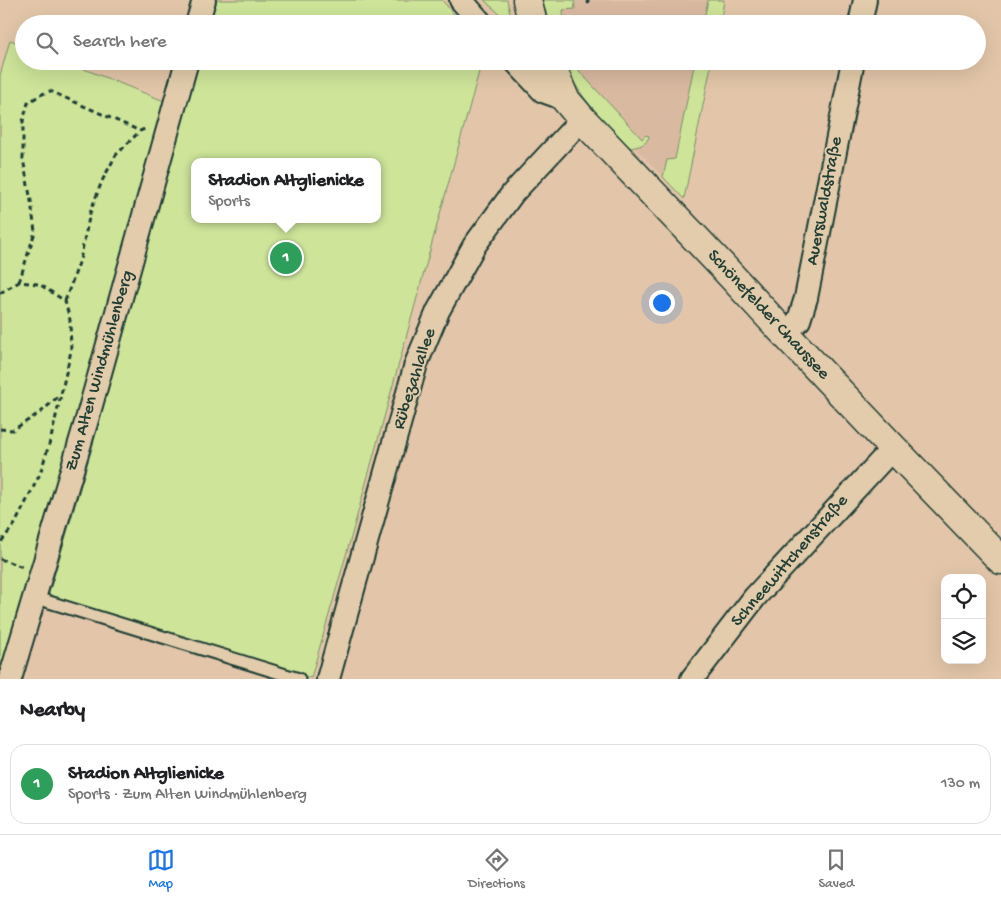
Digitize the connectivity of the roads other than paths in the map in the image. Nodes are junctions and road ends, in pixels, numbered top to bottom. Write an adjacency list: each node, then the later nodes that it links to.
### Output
1 (204, 0): 4 (street)
2 (461, 0): 5 (street)
3 (865, 0): 6 (street)
4 (200, 15)
5 (474, 15)
6 (862, 15)
7 (184, 70): 15 (street, Zum Alten Windmühlenberg)
8 (524, 70): 11 (street)
9 (554, 70): 11 (main road, Schönefelder Chaussee)
10 (851, 70): 12 (street, Auerswaldstraße)
11 (573, 109): 12 (main road, Schönefelder Chaussee); 18 (street, Rübezahlallee)
12 (785, 334): 13 (main road, Schönefelder Chaussee)
13 (893, 448): 14 (main road, Schönefelder Chaussee); 19 (street, Schneewittchenstraße)
14 (1001, 560)
15 (33, 597): 16 (street, Zum Alten Windmühlenberg); 17 (lane)
16 (10, 679)
17 (299, 679)
18 (328, 679)
19 (692, 679)

